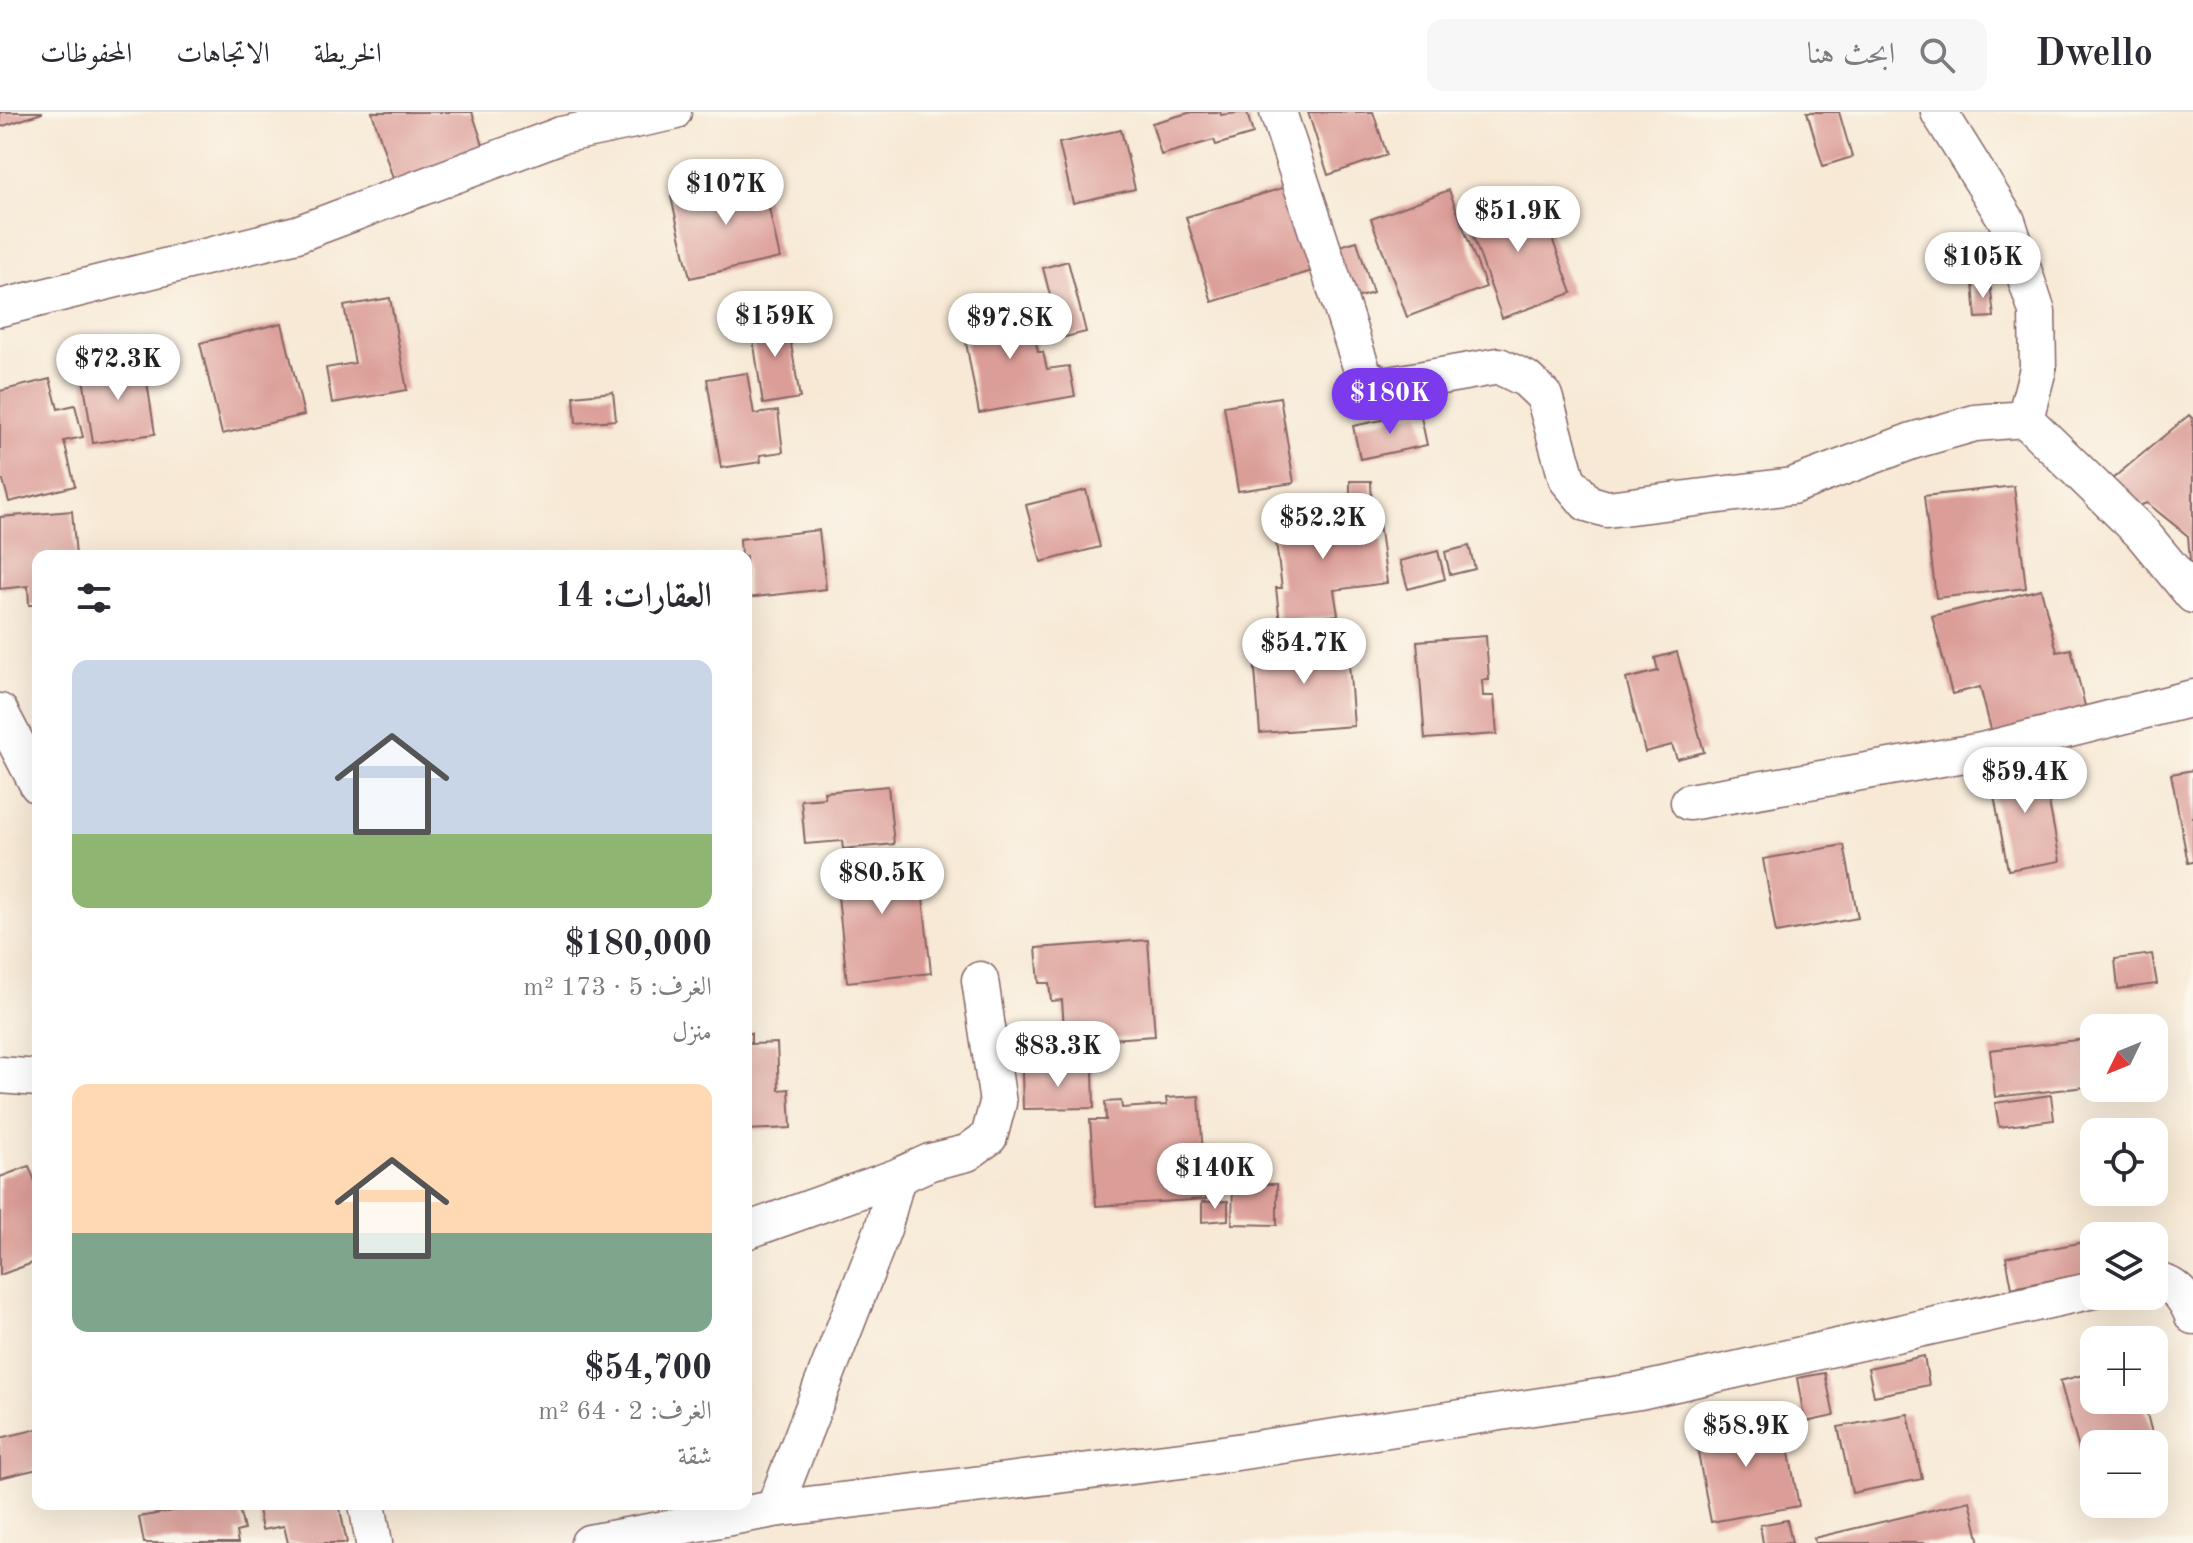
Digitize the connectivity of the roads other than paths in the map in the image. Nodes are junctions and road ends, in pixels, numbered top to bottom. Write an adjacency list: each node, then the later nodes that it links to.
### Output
1 (673, 112): 4 (street)
2 (1278, 112): 5 (street)
3 (1939, 112): 5 (street)
4 (0, 308)
5 (2025, 419): 6 (street)
6 (2193, 595)
7 (2193, 698): 10 (street)
8 (0, 712): 9 (street)
9 (32, 770)
10 (1689, 802)
11 (980, 980): 14 (street)
12 (0, 1075): 13 (street)
13 (32, 1078)
14 (897, 1177): 15 (street); 19 (street)
15 (752, 1229)
16 (2168, 1286): 18 (street)
17 (2080, 1293): 19 (street)
18 (2193, 1316)
19 (774, 1509): 22 (street)
20 (368, 1510): 21 (street)
21 (374, 1543)
22 (589, 1543)

